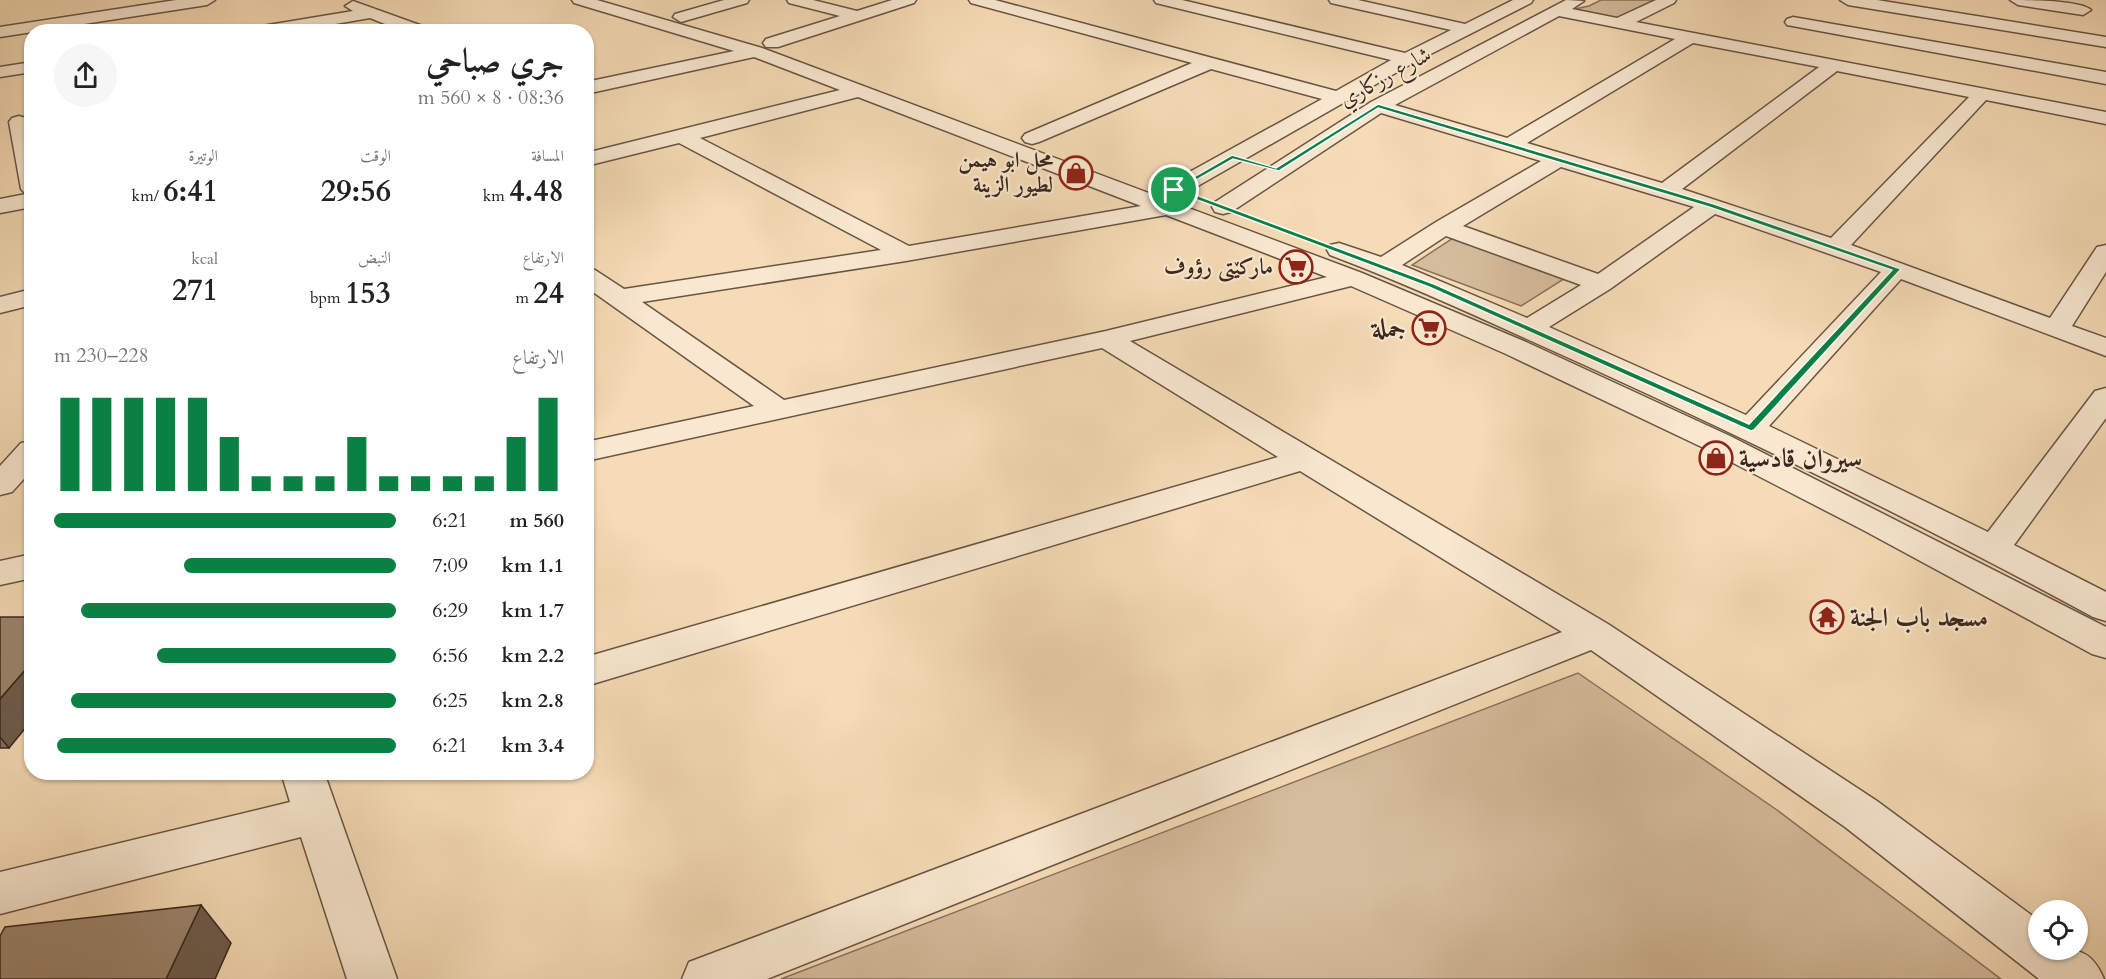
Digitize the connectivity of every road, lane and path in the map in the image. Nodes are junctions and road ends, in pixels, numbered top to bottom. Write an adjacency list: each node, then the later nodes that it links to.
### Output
1 (207, 0): 25 (street)
2 (337, 0): 21 (street)
3 (580, 0): 35 (street)
4 (623, 0): 22 (street)
5 (741, 0): 22 (street)
6 (795, 0): 23 (street)
7 (908, 0): 23 (street)
8 (977, 0): 18 (street)
9 (1162, 0): 37 (street)
10 (1337, 0): 30 (street)
11 (1577, 0): 19 (street, شارع رزكاري)
12 (1668, 0): 28 (street)
13 (1848, 0): 32 (street)
14 (2018, 0): 17 (street)
15 (1520, 1): 30 (street, شارع رزكاري)
16 (1046, 3): 18 (street)
17 (2085, 5): 32 (street)
18 (1020, 11): 38 (street)
19 (1556, 11): 28 (street); 48 (street, شارع رزكاري)
20 (1810, 11): 24 (street)
21 (372, 13): 26 (street); 27 (street)
22 (681, 16): 35 (street)
23 (857, 16): 35 (street)
24 (1793, 22): 36 (street); 43 (street)
25 (52, 24)
26 (305, 24)
27 (401, 24)
28 (1618, 24): 33 (street)
29 (24, 28): 31 (street)
30 (1467, 29): 37 (street, شارع رزكاري)
31 (0, 32)
32 (2071, 36): 34 (street)
33 (1689, 38): 36 (street); 53 (street)
34 (2106, 42)
35 (764, 47): 41 (street); 44 (street)
36 (1751, 50): 39 (street)
37 (1407, 59): 47 (street, شارع رزكاري)
38 (1209, 63): 47 (street); 52 (street)
39 (1832, 66): 46 (street); 59 (street)
40 (24, 68): 42 (street)
41 (820, 68): 45 (street); 52 (street)
42 (0, 72)
43 (2106, 78)
44 (594, 86)
45 (860, 91): 51 (street); 60 (street)
46 (1982, 94): 49 (street); 66 (street)
47 (1337, 97): 55 (street, شارع رزكاري)
48 (1378, 106): 53 (street); 58 (street, شارع رزكاري)
49 (2106, 118)
50 (17, 122): 54 (street)
51 (681, 136): 56 (street); 68 (street)
52 (1032, 138): 60 (street)
53 (1511, 144): 57 (street)
54 (24, 153)
55 (1232, 157): 58 (street); 60 (street, شارع رزكاري)
56 (594, 158)
57 (1560, 159): 59 (street); 65 (street)
58 (1277, 170): 64 (street, شارع رزكاري)
59 (1665, 191): 62 (street)
60 (1172, 199): 64 (street); 68 (street); 71 (street)
61 (24, 202): 63 (street)
62 (1712, 205): 66 (street); 73 (street)
63 (0, 206)
64 (1223, 207): 69 (street)
65 (1443, 227): 69 (street); 73 (street)
66 (1835, 248): 70 (street)
67 (2106, 252): 79 (street)
68 (906, 254): 75 (street)
69 (1384, 266): 74 (street)
70 (1897, 269): 79 (street); 85 (street)
71 (1353, 278): 78 (street); 81 (street)
72 (594, 281): 75 (street)
73 (1601, 284): 80 (street)
74 (1458, 297): 78 (street); 80 (street)
75 (619, 298): 84 (street)
76 (24, 299): 77 (street)
77 (0, 305)
78 (1433, 312): 95 (street)
79 (2057, 328): 82 (street)
80 (1528, 329): 85 (street)
81 (1106, 339): 84 (street); 88 (street)
82 (2106, 348)
83 (2106, 397): 90 (street)
84 (779, 410): 86 (street)
85 (1751, 428): 90 (street)
86 (594, 450)
87 (24, 459): 89 (street)
88 (1305, 459): 94 (street); 96 (street)
89 (0, 485)
90 (1994, 548): 93 (street)
91 (24, 568): 92 (street)
92 (0, 573)
93 (2106, 608)
94 (1595, 634): 100 (street); 103 (street)
95 (2106, 644)
96 (594, 670)
97 (305, 780): 98 (street)
98 (318, 814): 99 (street); 102 (street)
99 (0, 893)
100 (2028, 941)
101 (2054, 960): 104 (street)
102 (372, 979)
103 (707, 979)
104 (2079, 979)

